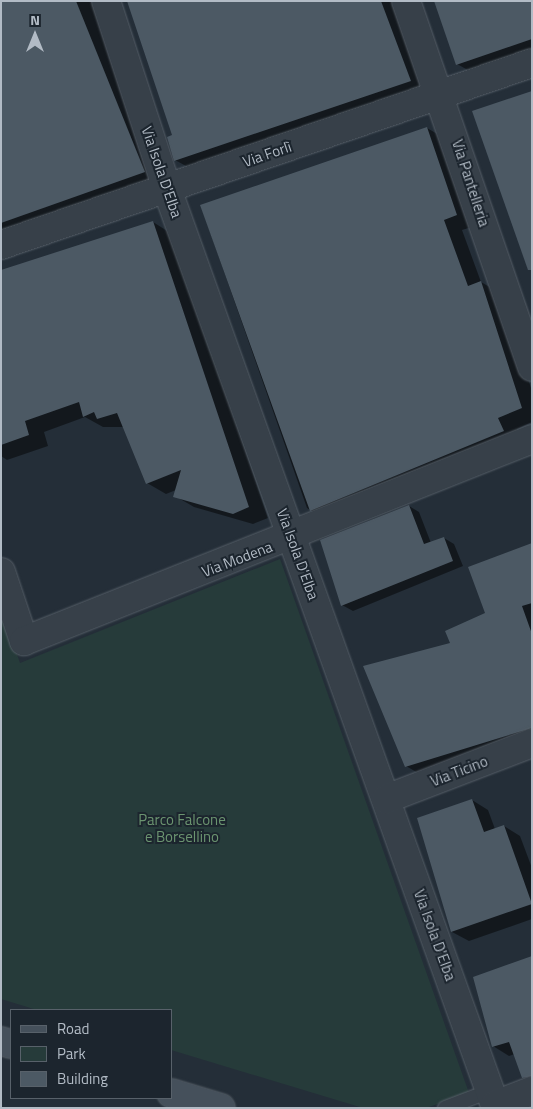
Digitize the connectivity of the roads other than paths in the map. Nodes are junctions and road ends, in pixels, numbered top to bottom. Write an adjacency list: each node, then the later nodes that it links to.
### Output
1 (106, 1): 5 (street, Via Isola D'Elba)
2 (406, 1): 4 (street, Via Pantelleria)
3 (532, 63): 4 (street, Via Forlì)
4 (441, 95): 5 (street, Via Forlì); 7 (street, Via Pantelleria)
5 (167, 189): 6 (street, Via Forlì); 9 (street, Via Isola D'Elba)
6 (1, 245)
7 (532, 367)
8 (532, 439): 9 (street, Via Modena)
9 (292, 538): 10 (street, Via Modena); 12 (street, Via Isola D'Elba)
10 (1, 572)
11 (532, 743): 12 (street, Via Ticino)
12 (386, 799): 15 (street, Via Isola D'Elba)
13 (532, 1091): 15 (street)
14 (172, 1093): 16 (main road)
15 (494, 1101): 17 (lane)
16 (221, 1108)
17 (445, 1108)

